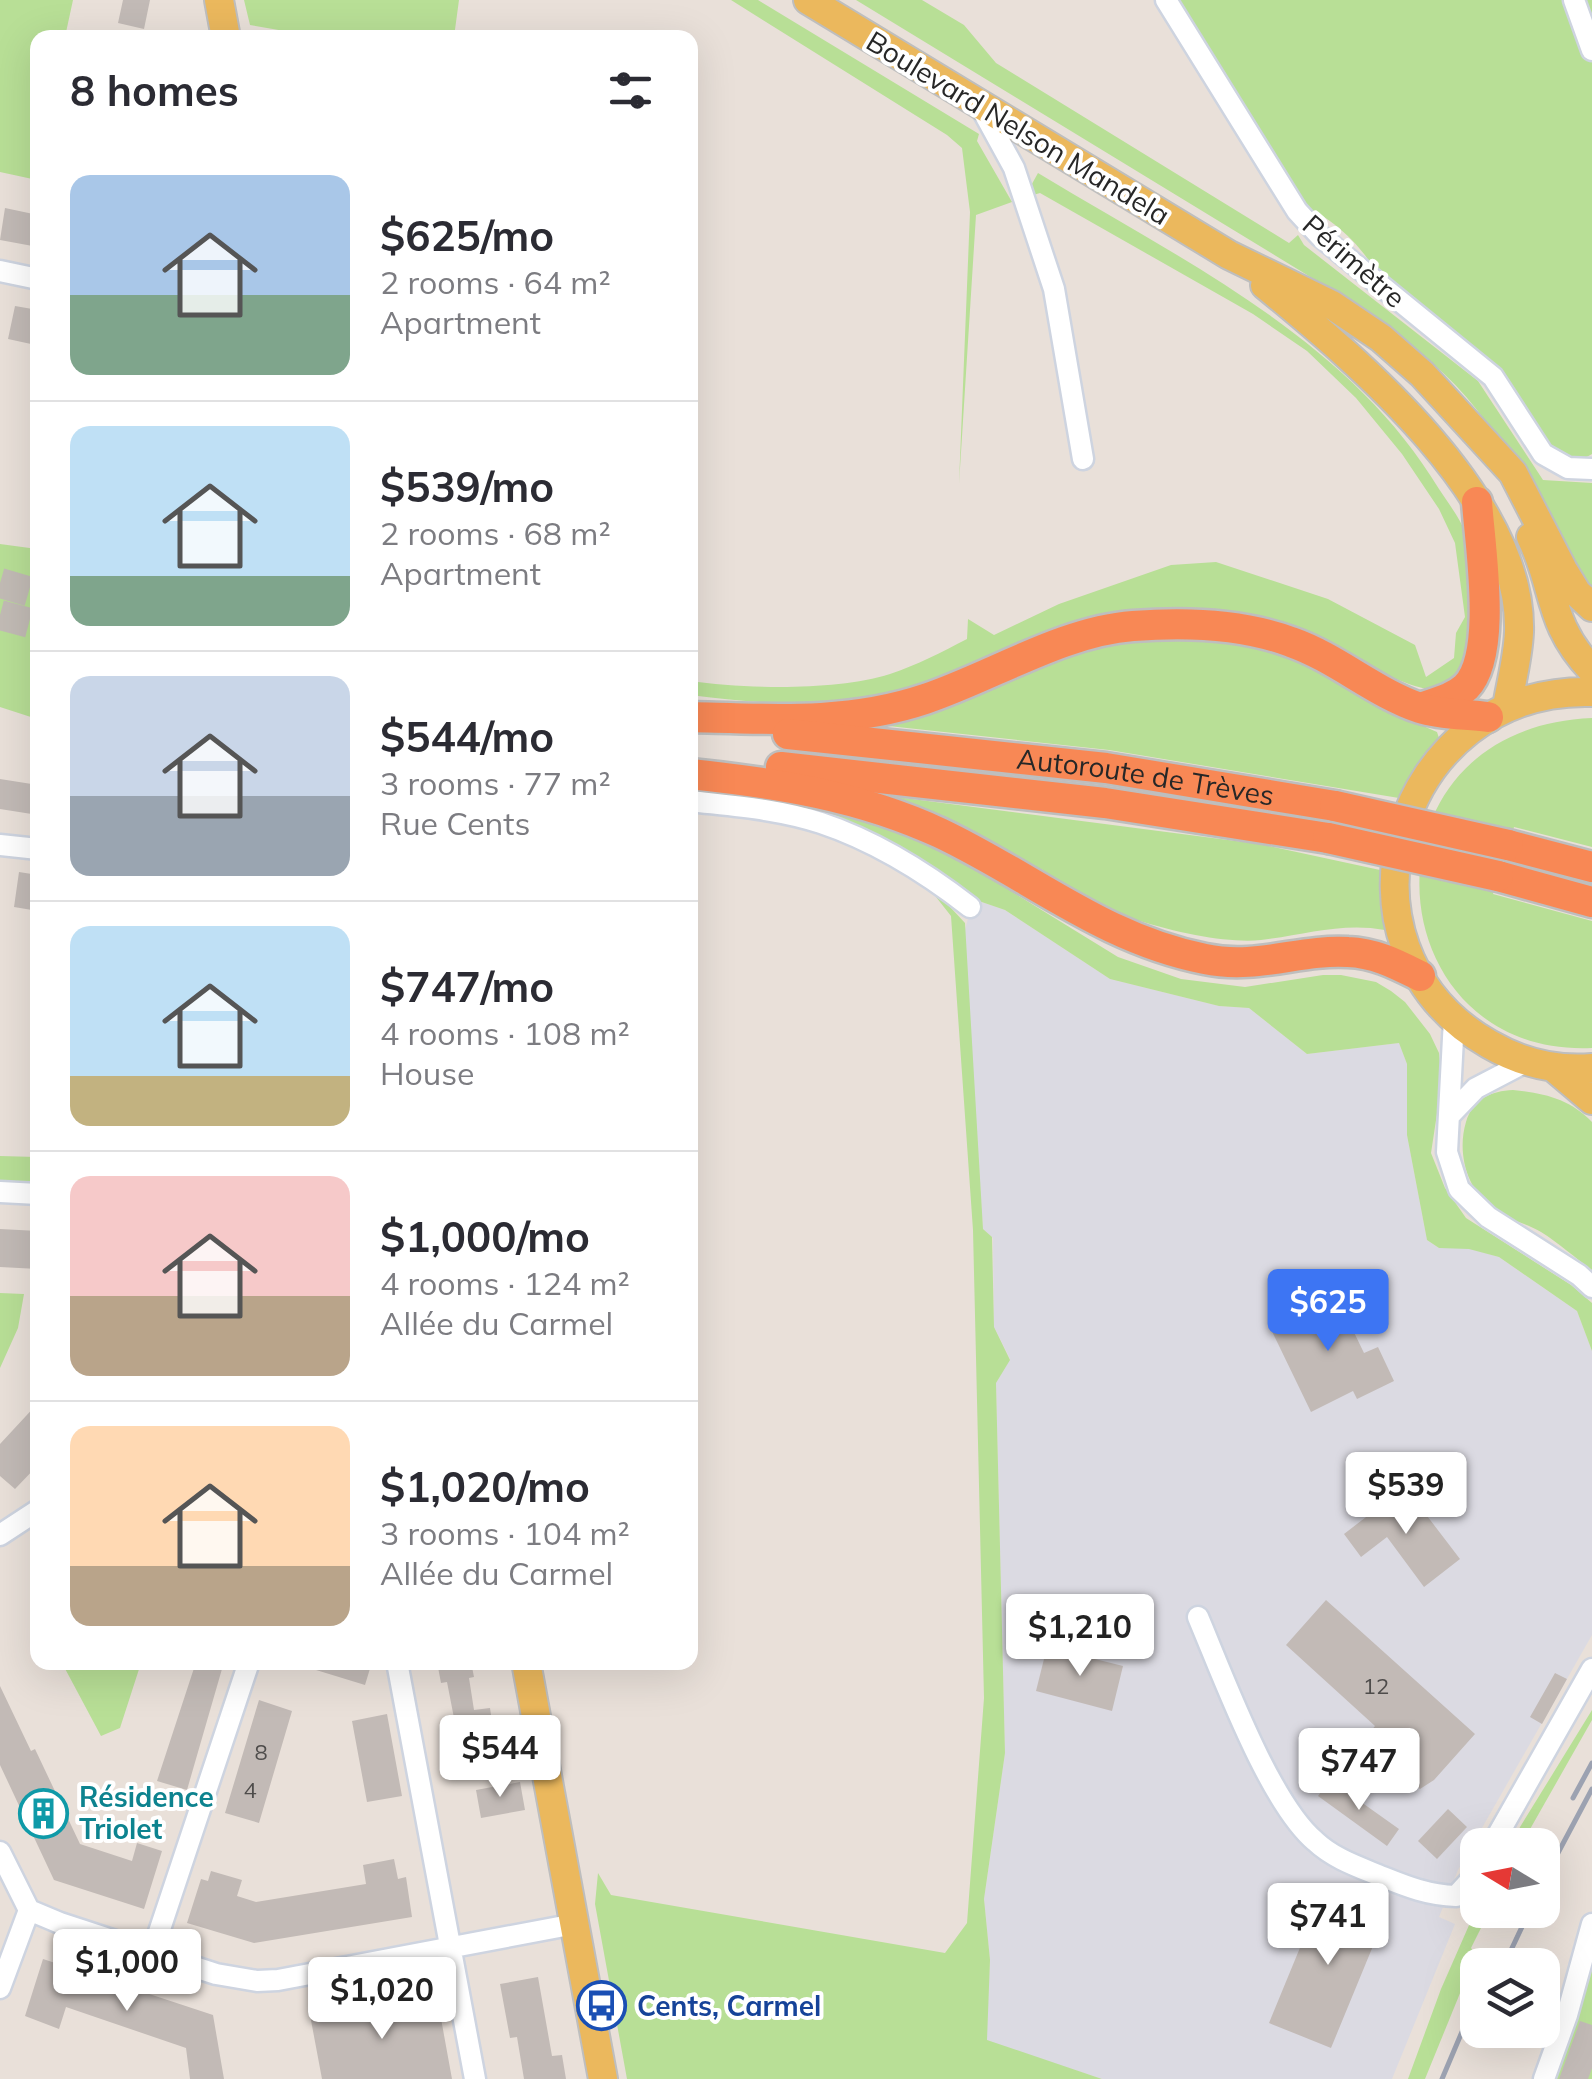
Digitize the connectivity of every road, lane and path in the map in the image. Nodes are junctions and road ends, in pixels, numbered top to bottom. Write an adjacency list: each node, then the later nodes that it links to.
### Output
1 (219, 0): 5 (main road)
2 (808, 0): 7 (main road, Boulevard Nelson Mandela)
3 (1166, 0): 13 (street, Périmètre)
4 (1574, 0): 6 (street)
5 (225, 30)
6 (1592, 50)
7 (980, 106): 8 (main road, Boulevard Nelson Mandela); 12 (street)
8 (1230, 255): 11 (main road, Boulevard Nelson Mandela); 14 (main road, Boulevard Nelson Mandela)
9 (0, 271): 10 (street)
10 (30, 277)
11 (1482, 442): 15 (main road, Boulevard Nelson Mandela); 16 (main road, Boulevard Nelson Mandela)
12 (1083, 460)
13 (1592, 469)
14 (1478, 502): 18 (highway); 19 (main road, Boulevard Nelson Mandela)
15 (1592, 607)
16 (1592, 670)
17 (1592, 692): 19 (main road)
18 (1420, 708): 19 (highway); 20 (highway)
19 (1497, 712): 30 (main road)
20 (698, 720)
21 (698, 721): 27 (highway, Autoroute de Trèves, bridge)
22 (698, 759): 28 (highway, Autoroute de Trèves, bridge)
23 (698, 775): 30 (highway)
24 (698, 802): 29 (street)
25 (0, 845): 26 (street)
26 (30, 848)
27 (1592, 867)
28 (1592, 902)
29 (970, 907)
30 (1420, 976): 31 (main road)
31 (1454, 1019): 32 (main road); 35 (street)
32 (1540, 1064): 33 (main road); 34 (main road); 35 (street)
33 (1592, 1068)
34 (1592, 1100)
35 (1450, 1115): 38 (street)
36 (0, 1192): 37 (street)
37 (30, 1194)
38 (1592, 1287)
39 (30, 1515): 40 (street)
40 (0, 1535)
41 (1198, 1618): 48 (street)
42 (1592, 1668): 46 (street)
43 (246, 1670): 53 (street)
44 (398, 1670): 52 (street)
45 (527, 1670): 50 (main road)
46 (1502, 1828)
47 (0, 1852): 49 (street)
48 (1460, 1892)
49 (29, 1910): 53 (street); 54 (street)
50 (574, 1924): 52 (street); 56 (main road)
51 (1592, 1924): 57 (street)
52 (450, 1948): 53 (street); 55 (street)
53 (152, 1953)
54 (0, 1988)
55 (475, 2079)
56 (603, 2079)
57 (1544, 2079)

